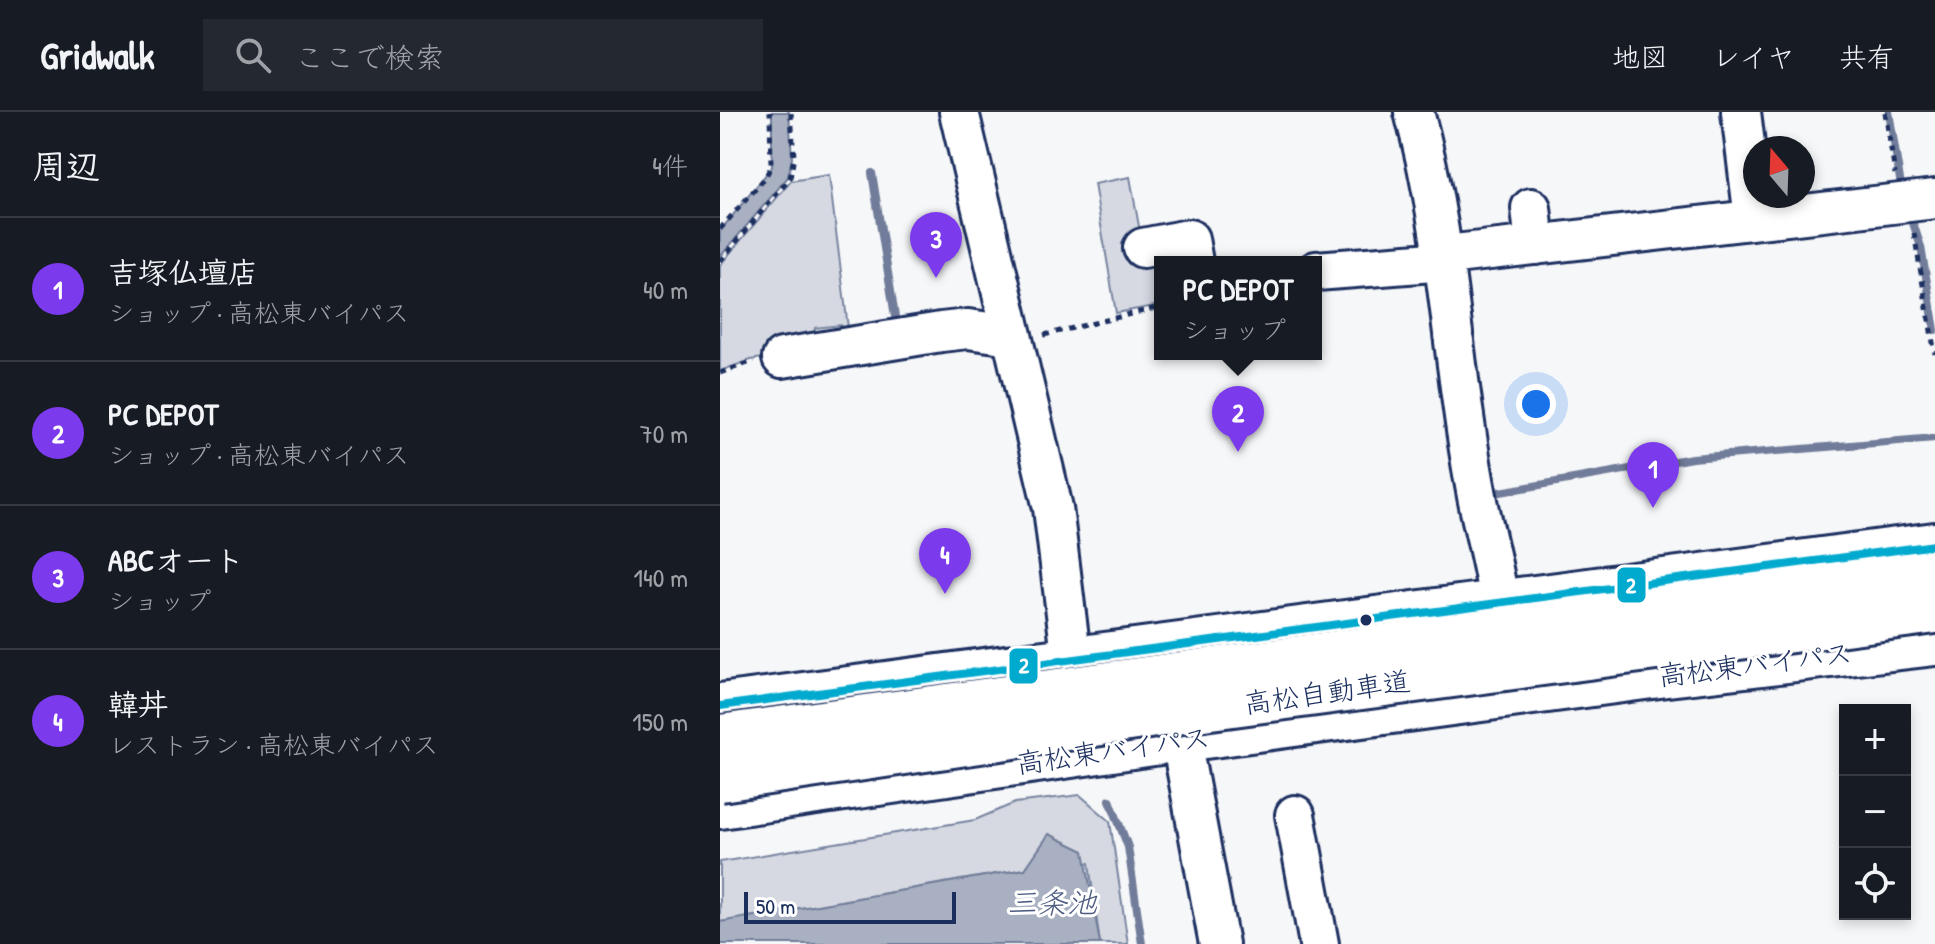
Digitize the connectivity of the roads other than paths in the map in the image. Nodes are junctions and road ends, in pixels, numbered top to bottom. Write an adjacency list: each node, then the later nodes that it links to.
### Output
1 (959, 112): 10 (street)
2 (1414, 112): 8 (street)
3 (1741, 112): 5 (street)
4 (1935, 199): 5 (street)
5 (1754, 219): 8 (street)
6 (1143, 248): 7 (street)
7 (1192, 256)
8 (1444, 258): 9 (street); 14 (street)
9 (1322, 270)
10 (1011, 335): 11 (street); 17 (street)
11 (782, 358)
12 (1935, 545): 14 (highway)
13 (1935, 572): 21 (highway, 高松自動車道, bridge)
14 (1499, 603): 17 (highway)
15 (1935, 611): 24 (highway, 高松自動車道, bridge)
16 (1935, 643): 22 (highway, 高松東バイパス)
17 (1072, 660): 18 (highway); 23 (street)
18 (817, 694): 19 (highway); 20 (highway)
19 (720, 706)
20 (720, 731)
21 (720, 737)
22 (1181, 740): 23 (highway, 高松東バイパス); 29 (street)
23 (1081, 753): 26 (highway, 高松東バイパス)
24 (720, 779)
25 (720, 786): 26 (highway)
26 (825, 792): 27 (highway, 高松東バイパス)
27 (720, 806)
28 (1295, 815): 30 (street)
29 (1219, 944)
30 (1319, 944)

